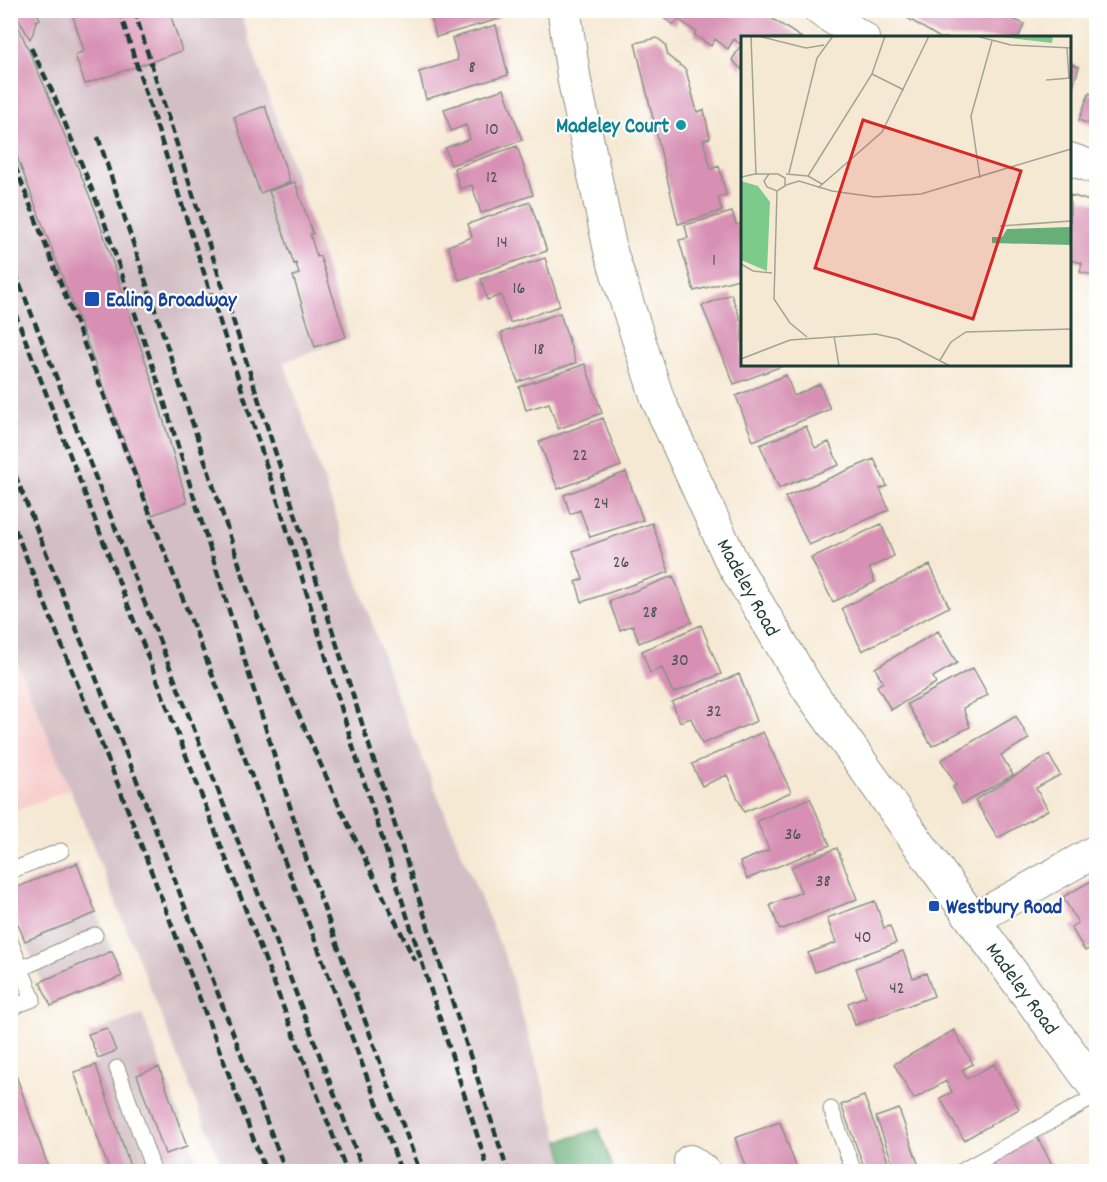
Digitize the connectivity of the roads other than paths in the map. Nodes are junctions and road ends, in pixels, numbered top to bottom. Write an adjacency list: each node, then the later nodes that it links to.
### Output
1 (564, 10): 9 (street, Madeley Road)
2 (820, 10): 3 (street)
3 (859, 36)
4 (1071, 159): 5 (street)
5 (1096, 168)
6 (61, 851): 8 (lane)
7 (1096, 851): 9 (street)
8 (10, 871)
9 (973, 920): 15 (street, Madeley Road)
10 (95, 936): 12 (lane)
11 (10, 941): 12 (lane)
12 (22, 968): 13 (lane)
13 (10, 1008)
14 (117, 1068): 18 (lane)
15 (1096, 1088)
16 (1096, 1096): 20 (lane)
17 (831, 1108): 19 (lane)
18 (154, 1172)
19 (854, 1172)
20 (960, 1172)

